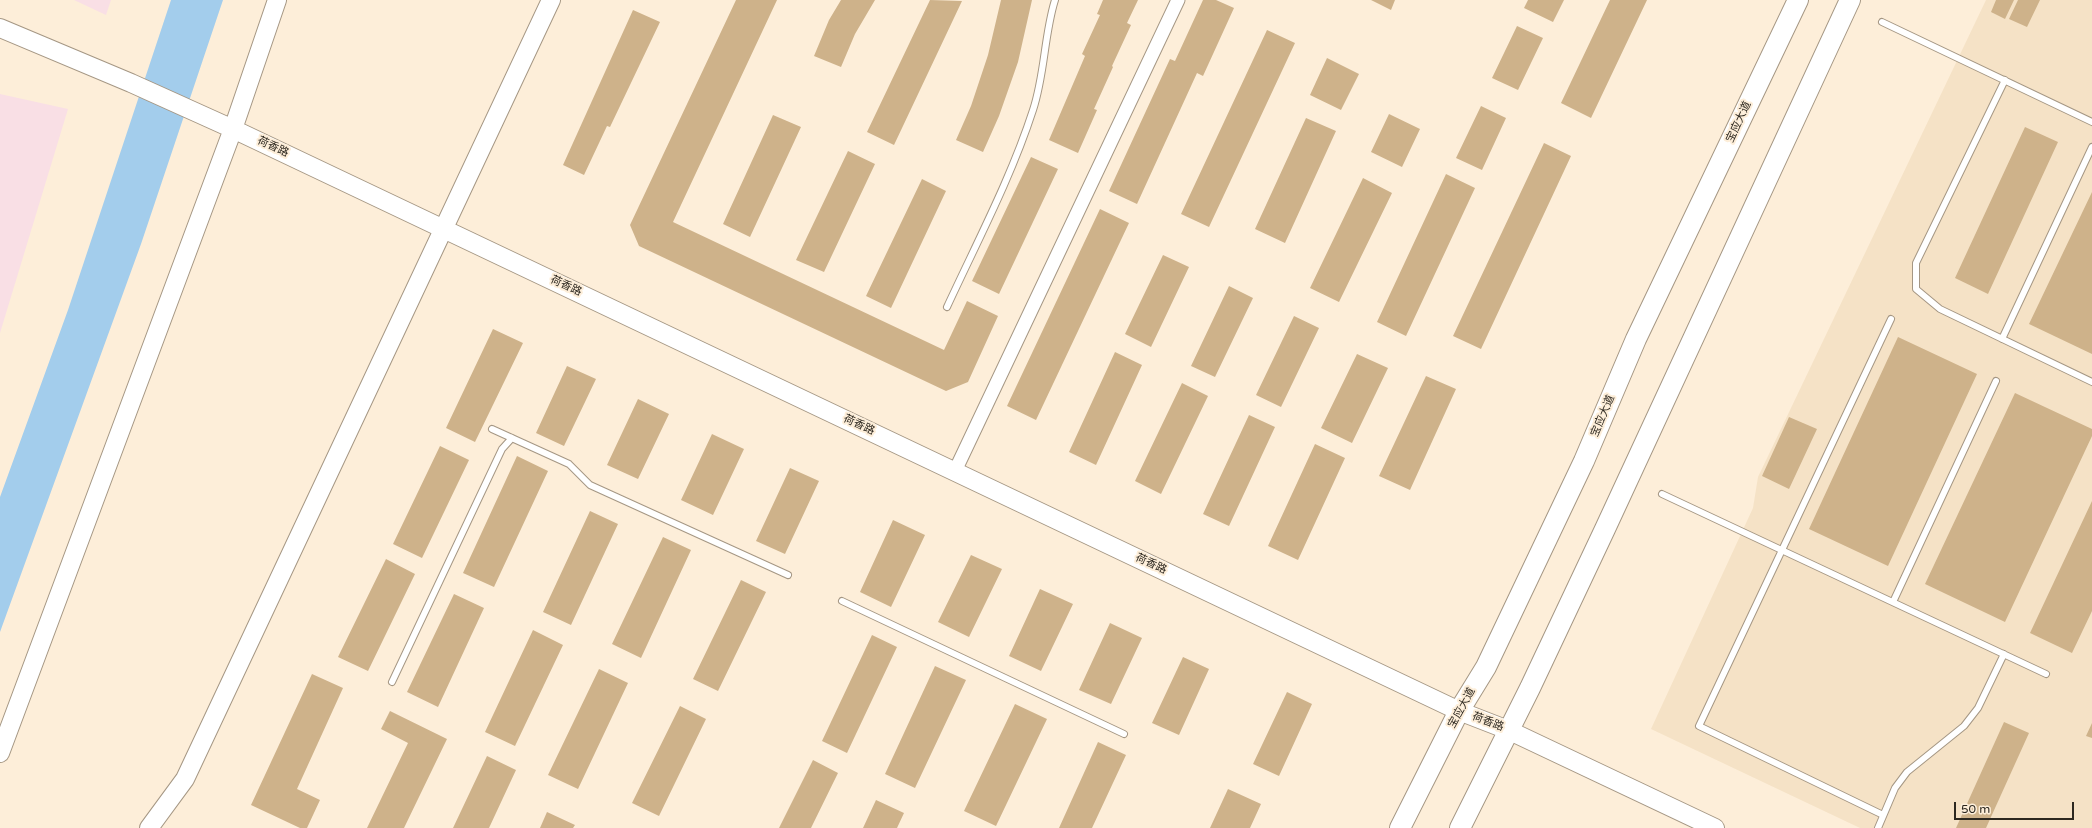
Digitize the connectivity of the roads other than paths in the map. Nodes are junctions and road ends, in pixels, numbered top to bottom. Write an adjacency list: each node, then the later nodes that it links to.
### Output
1 (277, 0): 11 (street)
2 (552, 0): 13 (street)
3 (1055, 0): 14 (lane)
4 (1178, 0): 21 (street)
5 (1798, 0): 30 (main road, 宝应大道)
6 (1850, 0): 31 (main road)
7 (1882, 22): 9 (lane)
8 (0, 28): 11 (street, 荷香路)
9 (2005, 80): 10 (lane); 16 (lane)
10 (2092, 122)
11 (233, 129): 13 (street, 荷香路); 33 (street)
12 (2092, 147): 16 (lane)
13 (445, 228): 21 (street, 荷香路); 35 (street)
14 (947, 307)
15 (1891, 319): 23 (lane)
16 (2002, 339): 18 (lane)
17 (1996, 380): 26 (lane)
18 (2092, 382)
19 (492, 429): 20 (lane)
20 (512, 438): 24 (lane); 29 (lane)
21 (955, 471): 30 (street, 荷香路)
22 (1662, 494): 23 (lane)
23 (1782, 550): 26 (lane); 34 (lane)
24 (788, 575)
25 (842, 601): 32 (lane)
26 (1893, 602): 27 (lane)
27 (2004, 654): 28 (lane); 34 (lane)
28 (2046, 674)
29 (392, 682)
30 (1459, 711): 31 (street, 荷香路); 36 (main road, 宝应大道)
31 (1508, 730): 37 (main road); 38 (street, 荷香路)
32 (1124, 734)
33 (0, 753)
34 (1883, 815): 39 (lane)
35 (150, 828)
36 (1400, 828)
37 (1460, 828)
38 (1715, 828)
39 (1878, 828)

